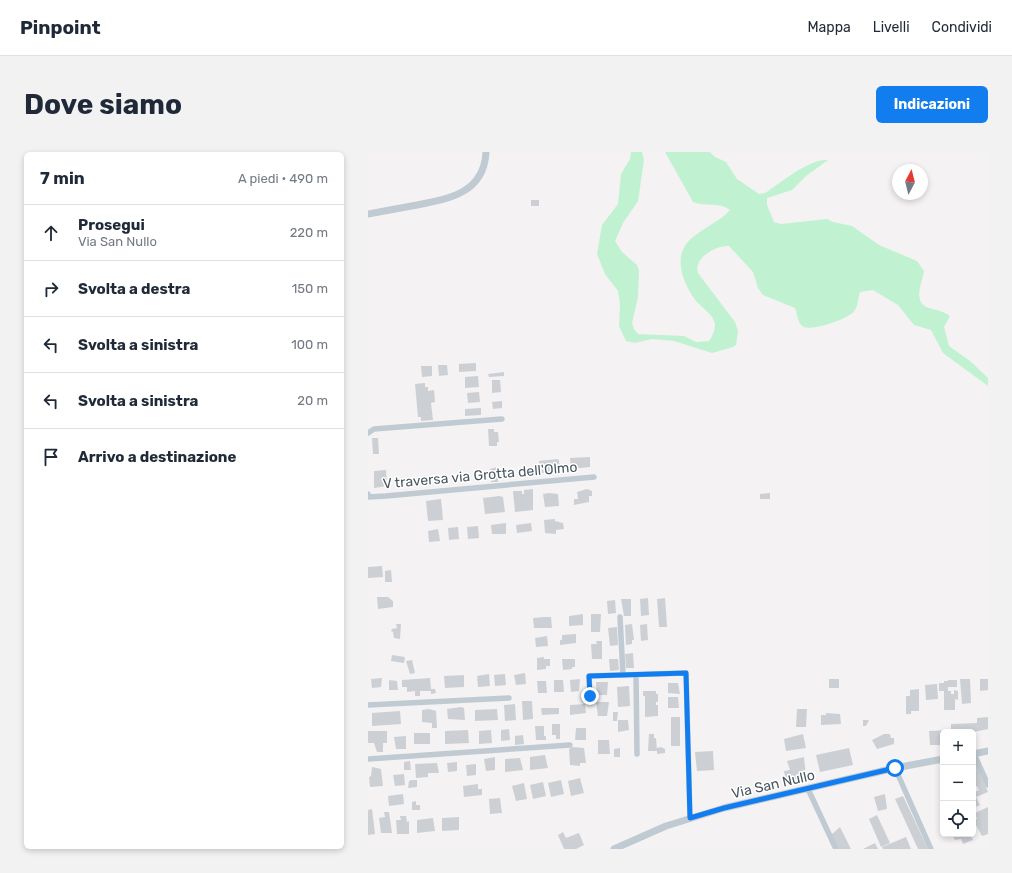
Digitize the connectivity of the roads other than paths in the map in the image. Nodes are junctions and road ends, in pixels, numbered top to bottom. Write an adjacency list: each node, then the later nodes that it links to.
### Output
1 (486, 152): 2 (street)
2 (368, 214)
3 (502, 419): 4 (street)
4 (368, 433)
5 (594, 477): 6 (street, V traversa via Grotta dell'Olmo)
6 (368, 496)
7 (620, 618): 8 (street)
8 (623, 675): 9 (street); 10 (street)
9 (636, 675): 16 (street); 23 (street)
10 (590, 696)
11 (510, 698): 12 (street)
12 (368, 704)
13 (570, 745): 17 (street)
14 (988, 751): 15 (street)
15 (976, 753)
16 (637, 754)
17 (368, 759)
18 (940, 760): 20 (street, Via San Nullo)
19 (976, 760): 21 (street)
20 (895, 768): 22 (street, Via San Nullo); 26 (street)
21 (988, 785)
22 (808, 789): 23 (street, Via San Nullo); 25 (street)
23 (690, 818): 24 (street, Via San Nullo)
24 (614, 849)
25 (836, 849)
26 (931, 849)

